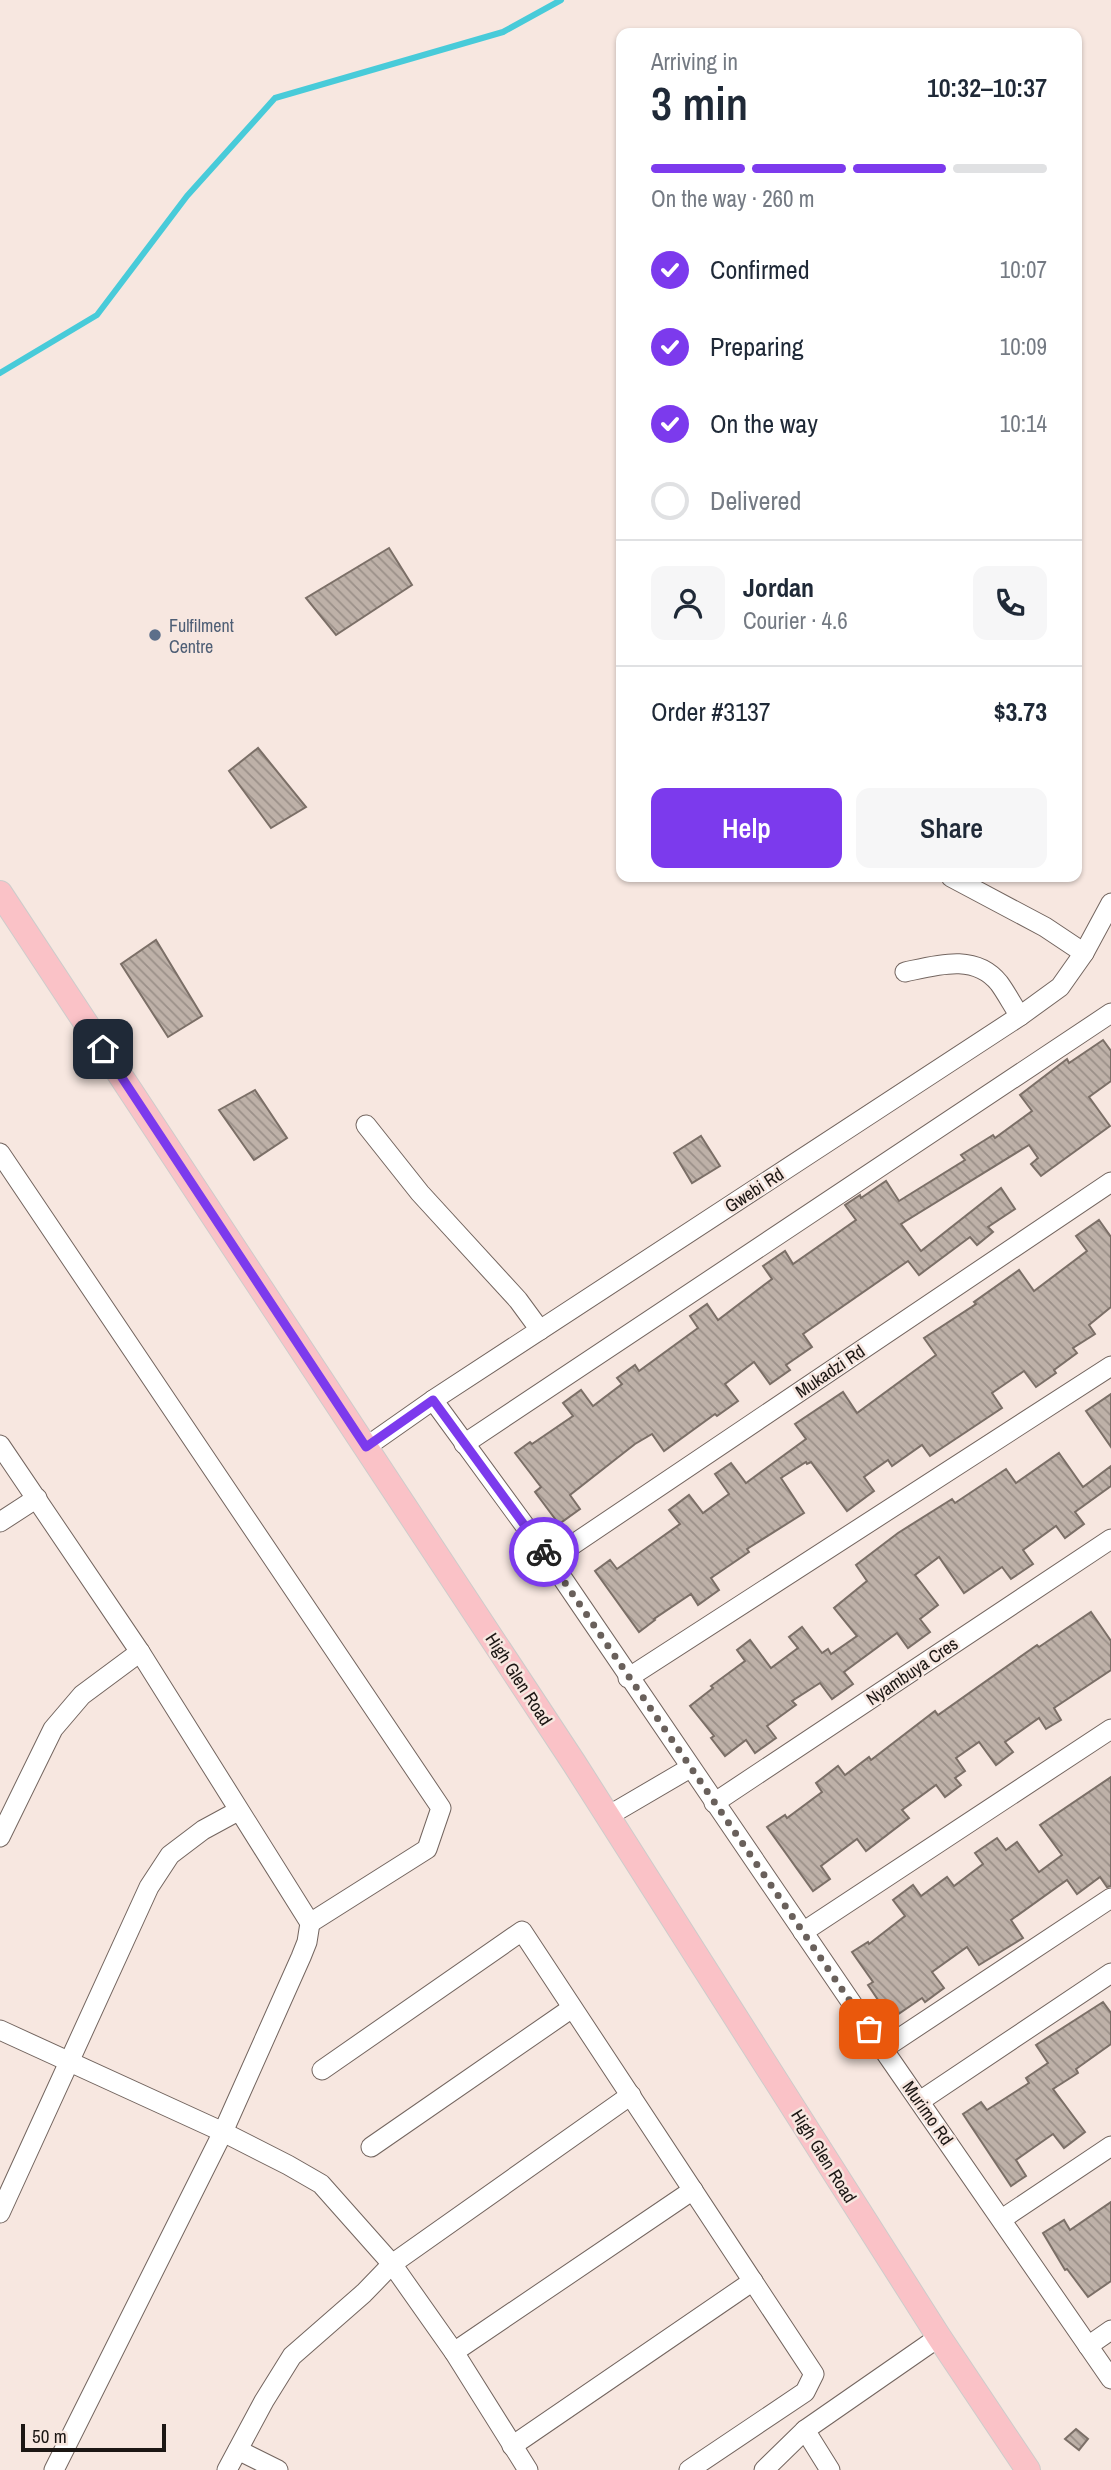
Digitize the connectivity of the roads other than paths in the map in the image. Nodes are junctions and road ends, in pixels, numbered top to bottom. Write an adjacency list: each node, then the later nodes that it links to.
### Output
1 (960, 882): 4 (street)
2 (0, 893): 16 (main road, High Glen Road)
3 (1111, 903): 4 (street, Gwebi Rd)
4 (1084, 953): 7 (street, Gwebi Rd)
5 (905, 972): 7 (street)
6 (1111, 1013): 14 (street)
7 (1020, 1016): 11 (street, Gwebi Rd)
8 (366, 1125): 11 (street)
9 (0, 1153): 30 (street)
10 (1111, 1182): 20 (street, Mukadzi Rd)
11 (540, 1330): 13 (street, Gwebi Rd)
12 (1111, 1366): 22 (street)
13 (433, 1400): 14 (street, Murimo Rd); 16 (street, Gwebi Rd)
14 (464, 1444): 20 (street, Murimo Rd)
15 (0, 1445): 17 (street)
16 (366, 1447): 27 (main road, High Glen Road)
17 (37, 1497): 18 (street); 21 (street)
18 (0, 1522)
19 (1111, 1539): 25 (street, Nyambuya Cres)
20 (550, 1560): 22 (street, Murimo Rd)
21 (140, 1652): 26 (street); 28 (street)
22 (628, 1678): 24 (street, Murimo Rd)
23 (1111, 1729): 31 (street)
24 (690, 1768): 25 (street, Murimo Rd); 27 (street)
25 (714, 1803): 31 (street, Murimo Rd)
26 (238, 1811): 30 (street); 36 (street)
27 (608, 1816): 49 (main road, High Glen Road)
28 (0, 1836)
29 (1111, 1898): 35 (street)
30 (310, 1923): 40 (street)
31 (803, 1932): 35 (street, Murimo Rd)
32 (1111, 1973): 39 (street)
33 (572, 2008): 37 (street); 38 (street); 42 (street)
34 (0, 2030): 36 (street)
35 (883, 2049): 39 (street, Murimo Rd)
36 (69, 2061): 40 (street); 44 (street)
37 (322, 2070)
38 (631, 2095): 43 (street); 46 (street)
39 (920, 2101): 45 (street, Murimo Rd)
40 (223, 2132): 46 (street); 57 (street)
41 (1111, 2146): 45 (street)
42 (371, 2147)
43 (693, 2190): 47 (street); 51 (street)
44 (0, 2213)
45 (1002, 2219): 50 (street, Murimo Rd)
46 (392, 2264): 51 (street); 55 (street)
47 (753, 2281): 54 (street); 61 (street)
48 (1111, 2330): 50 (street)
49 (939, 2337): 53 (street); 64 (main road, High Glen Road)
50 (1088, 2346): 52 (street, Murimo Rd)
51 (454, 2352): 54 (street)
52 (1111, 2379)
53 (805, 2430): 56 (street); 63 (street)
54 (512, 2446): 60 (street)
55 (238, 2450): 58 (street); 59 (street)
56 (783, 2462): 62 (street)
57 (54, 2470)
58 (227, 2470)
59 (278, 2470)
60 (528, 2470)
61 (689, 2470)
62 (764, 2470)
63 (830, 2470)
64 (1028, 2470)

